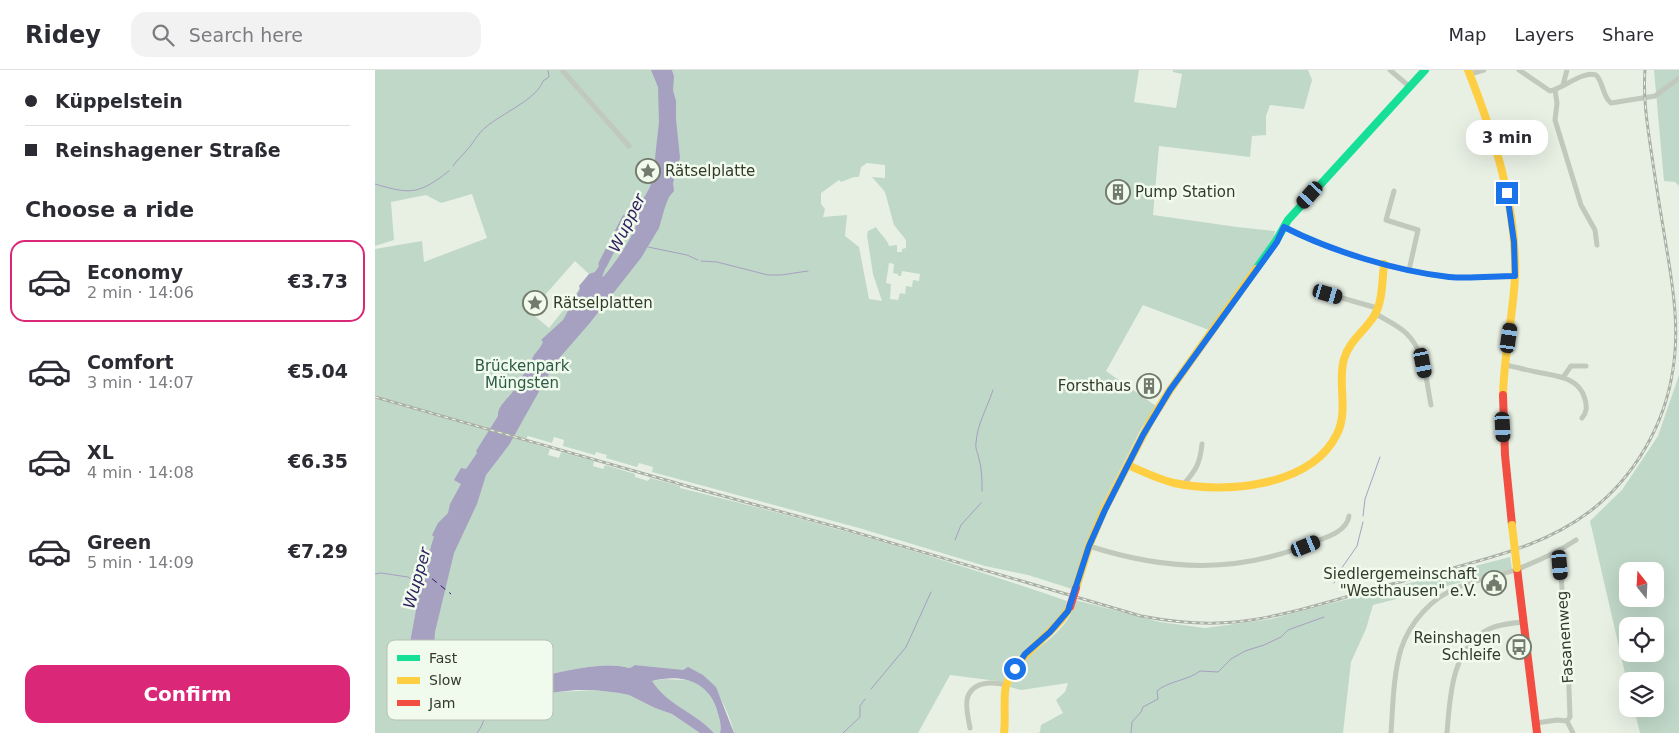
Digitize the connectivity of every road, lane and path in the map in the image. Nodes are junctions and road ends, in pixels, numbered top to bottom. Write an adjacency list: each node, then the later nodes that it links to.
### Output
1 (562, 70): 12 (street)
2 (1391, 70): 10 (street)
3 (1425, 70): 10 (street)
4 (1484, 70): 7 (street)
5 (1519, 70): 11 (street)
6 (1567, 70): 9 (street)
7 (1469, 72): 20 (street)
8 (1679, 78): 9 (street)
9 (1563, 85): 11 (street)
10 (1410, 87): 14 (street)
11 (1555, 90): 17 (street)
12 (629, 146)
13 (1393, 192): 15 (street)
14 (1284, 227): 18 (street); 29 (street)
15 (1417, 232): 16 (street); 19 (street)
16 (1424, 234)
17 (1597, 245)
18 (1384, 264): 19 (street); 22 (street)
19 (1409, 270): 20 (street)
20 (1515, 276): 23 (street)
21 (1328, 294): 22 (street)
22 (1377, 311): 26 (street); 30 (street)
23 (1505, 365): 25 (street); 35 (street, bridge)
24 (1586, 366): 25 (street)
25 (1564, 376): 27 (street)
26 (1431, 405)
27 (1583, 418)
28 (1202, 444): 30 (street)
29 (1128, 465): 30 (street); 33 (street)
30 (1183, 485)
31 (1349, 516): 33 (street)
32 (1576, 540): 34 (street)
33 (1089, 546): 37 (street, bridge)
34 (1559, 551): 35 (street); 38 (street, Fasanenweg)
35 (1517, 568): 36 (street); 42 (street)
36 (1523, 622): 39 (street); 43 (street)
37 (1007, 685): 40 (street); 41 (street)
38 (1567, 721): 39 (street); 45 (street)
39 (1536, 723): 44 (street)
40 (970, 728)
41 (1004, 733)
42 (1391, 733)
43 (1447, 733)
44 (1537, 733)
45 (1573, 733)

